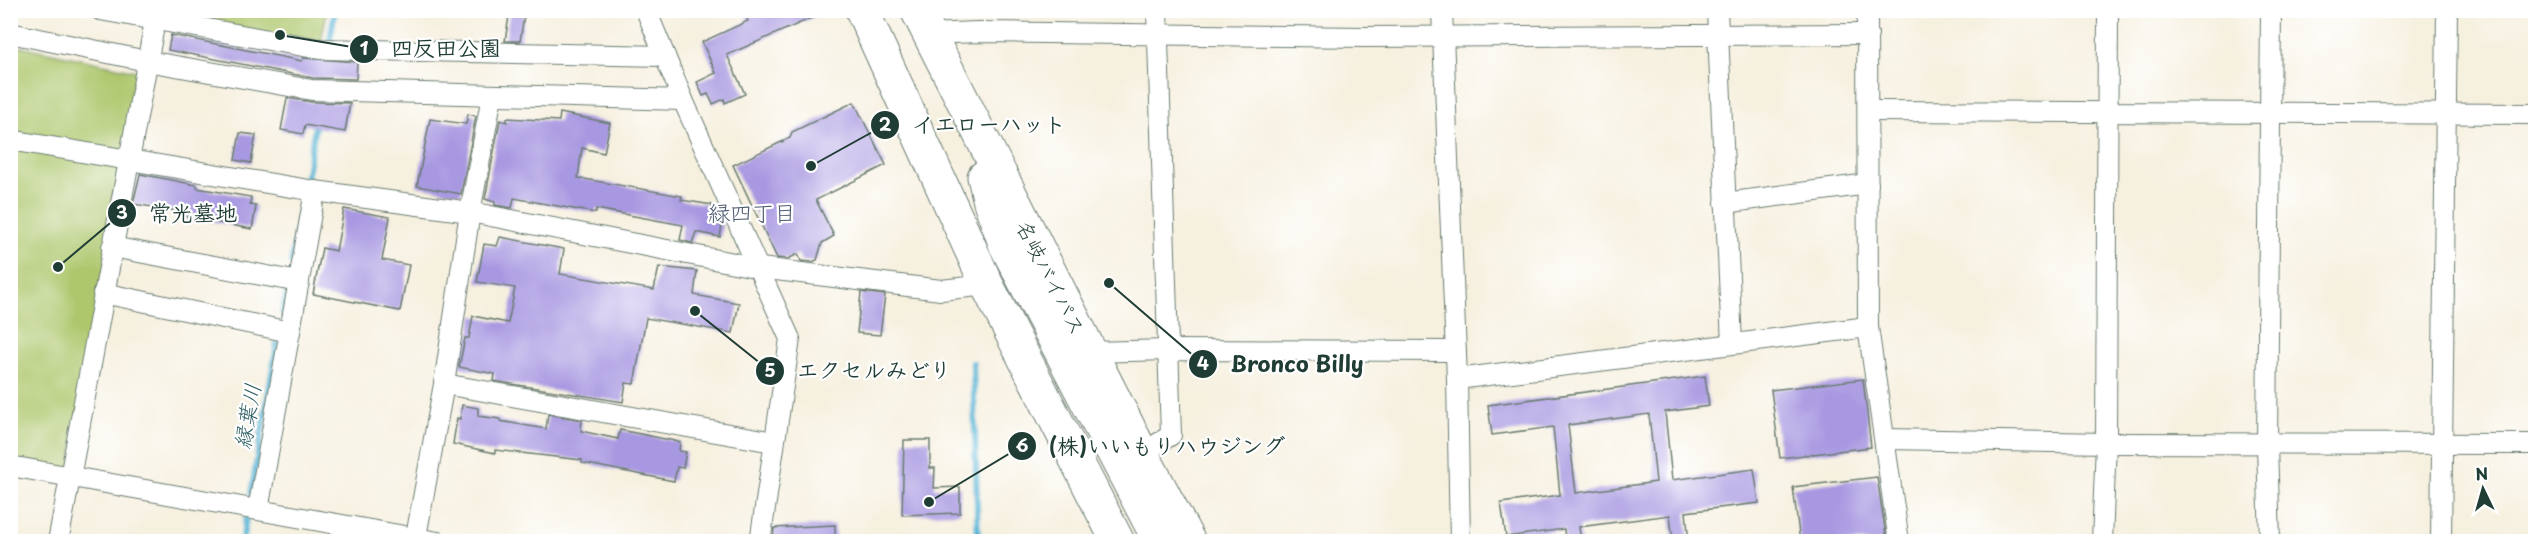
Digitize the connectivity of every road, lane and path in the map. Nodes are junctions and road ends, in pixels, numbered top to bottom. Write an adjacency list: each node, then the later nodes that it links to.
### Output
1 (100, 10): 11 (street)
2 (646, 10): 18 (street)
3 (862, 10): 37 (highway)
4 (1157, 10): 14 (street)
5 (1442, 10): 17 (street)
6 (1717, 10): 15 (street)
7 (1867, 10): 16 (street)
8 (2108, 10): 23 (street)
9 (2271, 10): 24 (street)
10 (2447, 10): 25 (street)
11 (156, 16): 18 (street); 19 (street)
12 (923, 22): 14 (street); 27 (highway, 名岐バイパス)
13 (10, 33): 19 (street)
14 (1158, 34): 17 (street); 42 (street)
15 (1718, 34): 16 (street); 17 (street); 32 (street)
16 (1868, 34): 22 (street)
17 (1442, 36): 43 (street)
18 (665, 56): 21 (street)
19 (147, 62): 20 (street); 29 (street)
20 (492, 96): 21 (street); 33 (street)
21 (683, 100): 35 (street)
22 (1868, 111): 23 (street); 30 (street)
23 (2106, 112): 24 (street); 49 (street)
24 (2270, 113): 25 (street); 51 (street)
25 (2447, 114): 26 (street); 50 (street)
26 (2535, 114)
27 (975, 128): 44 (highway, 名岐バイパス); 62 (highway)
28 (10, 140): 29 (street)
29 (128, 159): 31 (street); 34 (street)
30 (1868, 184): 32 (street); 39 (street)
31 (315, 191): 33 (street); 36 (street)
32 (1725, 203): 41 (street)
33 (470, 212): 35 (street); 46 (street)
34 (112, 247): 36 (street); 38 (street)
35 (760, 268): 37 (street); 48 (street)
36 (299, 282): 40 (street)
37 (987, 285): 61 (highway)
38 (103, 293): 40 (street); 55 (street)
39 (1868, 327): 41 (street); 47 (street)
40 (290, 332): 56 (street)
41 (1732, 344): 45 (street)
42 (1168, 350): 43 (street); 44 (street); 53 (street)
43 (1456, 351): 45 (street)
44 (1091, 352): 53 (highway, 名岐バイパス)
45 (1458, 379): 64 (street)
46 (444, 384): 48 (street); 57 (street)
47 (1885, 439): 49 (street); 65 (street)
48 (774, 442): 60 (street)
49 (2106, 443): 51 (street); 66 (street)
50 (2442, 443): 51 (street); 52 (street); 68 (street)
51 (2267, 444): 67 (street)
52 (2535, 444)
53 (1142, 454): 63 (highway, 名岐バイパス)
54 (10, 466): 55 (street)
55 (70, 476): 56 (street); 58 (street)
56 (258, 510): 57 (street)
57 (416, 539): 59 (street)
58 (58, 542)
59 (438, 542)
60 (760, 542)
61 (1118, 542)
62 (1160, 542)
63 (1189, 542)
64 (1460, 542)
65 (1899, 542)
66 (2102, 542)
67 (2270, 542)
68 (2441, 542)

